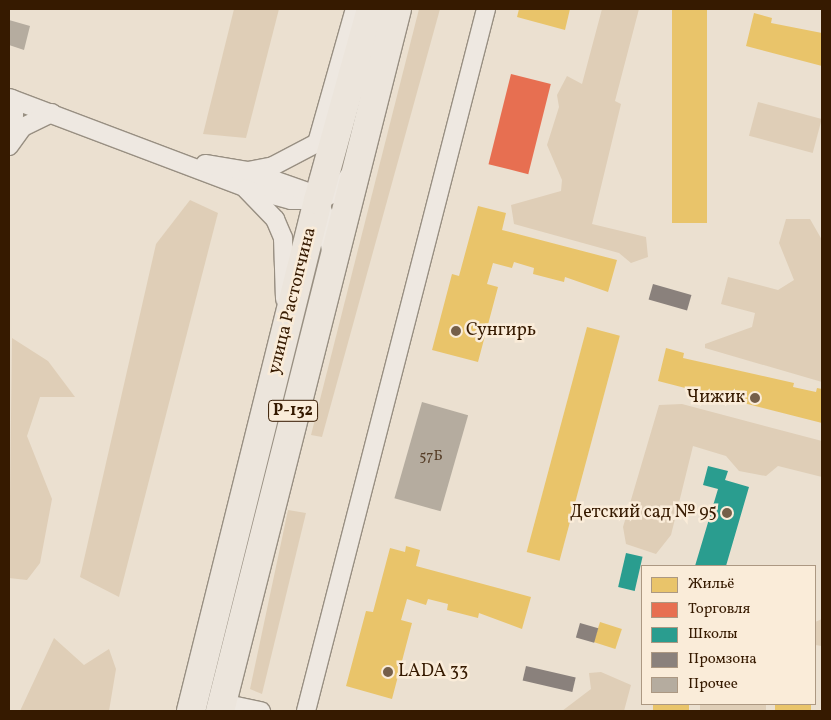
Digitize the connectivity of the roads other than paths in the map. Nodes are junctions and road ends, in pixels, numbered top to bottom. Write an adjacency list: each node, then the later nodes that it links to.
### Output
1 (355, 9): 9 (street)
2 (371, 9): 9 (highway, улица Растопчина / Р-132)
3 (397, 9): 10 (highway, улица Растопчина / Р-132)
4 (486, 9): 18 (street)
5 (10, 99): 6 (street); 7 (street)
6 (52, 113): 8 (street); 11 (street)
7 (9, 138)
8 (9, 146)
9 (323, 149): 10 (street); 11 (street); 12 (highway, улица Растопчина / Р-132)
10 (357, 160): 12 (street); 13 (highway, улица Растопчина / Р-132)
11 (246, 179): 12 (street); 14 (street)
12 (318, 200): 13 (street); 14 (highway, улица Растопчина / Р-132)
13 (331, 257): 15 (highway, улица Растопчина / Р-132)
14 (284, 337): 16 (highway, улица Растопчина / Р-132)
15 (221, 707): 17 (street)
16 (191, 711)
17 (261, 711)
18 (306, 711)

